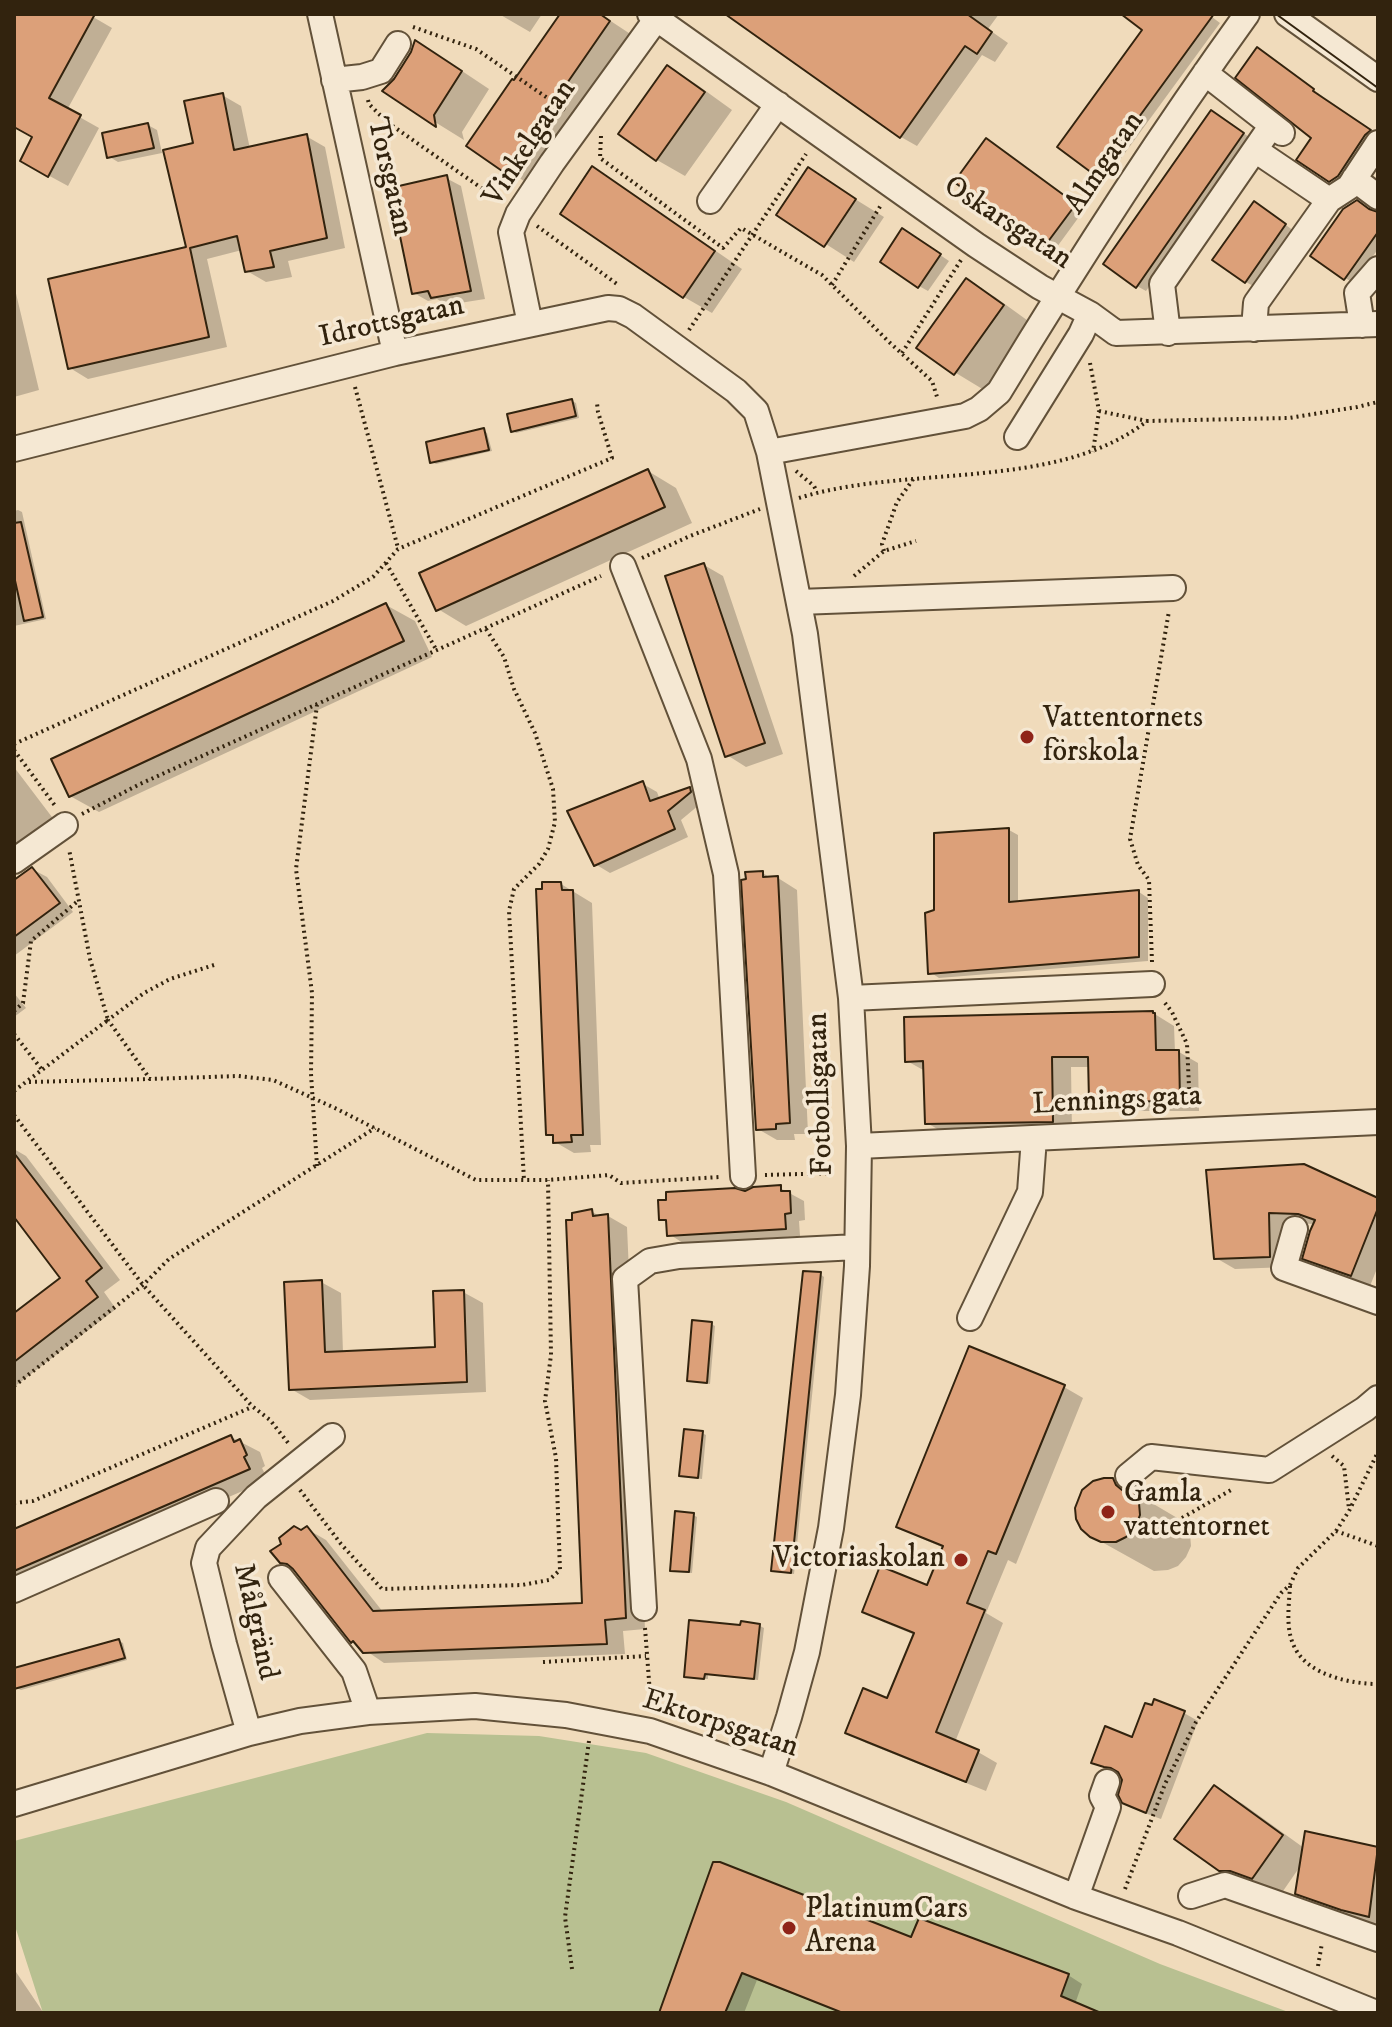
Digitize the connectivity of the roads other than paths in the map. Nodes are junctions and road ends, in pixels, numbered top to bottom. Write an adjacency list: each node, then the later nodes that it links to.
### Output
1 (320, 14): 10 (street, Torsgatan)
2 (1247, 14): 8 (street, Almgatan)
3 (1287, 14): 9 (street)
4 (1312, 14): 7 (street)
5 (656, 15): 11 (street, Oskarsgatan); 20 (street, Vinkelgatan)
6 (398, 44): 10 (street)
7 (1378, 65)
8 (1205, 73): 13 (street); 19 (street, Almgatan)
9 (1378, 79)
10 (334, 80): 25 (street, Torsgatan)
11 (778, 104): 17 (street); 19 (street, Oskarsgatan)
12 (1378, 143): 14 (street)
13 (1255, 150): 16 (street); 24 (street)
14 (1354, 179): 15 (street); 16 (street)
15 (1378, 197)
16 (1329, 200): 23 (street)
17 (710, 201)
18 (1378, 269): 22 (street)
19 (1057, 296): 21 (street, Oskarsgatan); 29 (street, Almgatan)
20 (530, 324): 25 (street, Idrottsgatan); 26 (street, Idrottsgatan)
21 (1085, 324): 24 (street, Oskarsgatan); 27 (street)
22 (1370, 324): 23 (street, Oskarsgatan)
23 (1254, 329): 24 (street, Oskarsgatan)
24 (1168, 333)
25 (395, 353): 28 (street, Idrottsgatan)
26 (756, 411): 29 (street, Fotbollsgatan)
27 (1017, 437)
28 (14, 449)
29 (769, 452): 32 (street, Fotbollsgatan)
30 (623, 566): 40 (street)
31 (1173, 588): 32 (street)
32 (799, 602): 36 (street, Fotbollsgatan)
33 (65, 825): 34 (street)
34 (14, 861)
35 (1152, 984): 36 (street)
36 (851, 998): 39 (street, Fotbollsgatan)
37 (1378, 1122): 38 (street, Lennings gata)
38 (1034, 1138): 39 (street, Lennings gata); 44 (street)
39 (859, 1146): 42 (street, Fotbollsgatan)
40 (743, 1176)
41 (1295, 1229): 43 (street)
42 (857, 1247): 51 (street); 54 (street, Fotbollsgatan)
43 (1378, 1302)
44 (970, 1318)
45 (1378, 1398): 47 (street)
46 (332, 1436): 53 (street, Målgränd)
47 (1128, 1476)
48 (216, 1501): 50 (street)
49 (281, 1578): 52 (street)
50 (14, 1590)
51 (644, 1608)
52 (368, 1712): 53 (street, Ektorpsgatan); 54 (street, Ektorpsgatan)
53 (249, 1733): 56 (street, Ektorpsgatan)
54 (771, 1773): 58 (street, Ektorpsgatan)
55 (1107, 1782): 58 (street)
56 (14, 1804)
57 (1191, 1896): 59 (street)
58 (1076, 1897): 60 (street, Ektorpsgatan)
59 (1378, 1939)
60 (1376, 2013)

